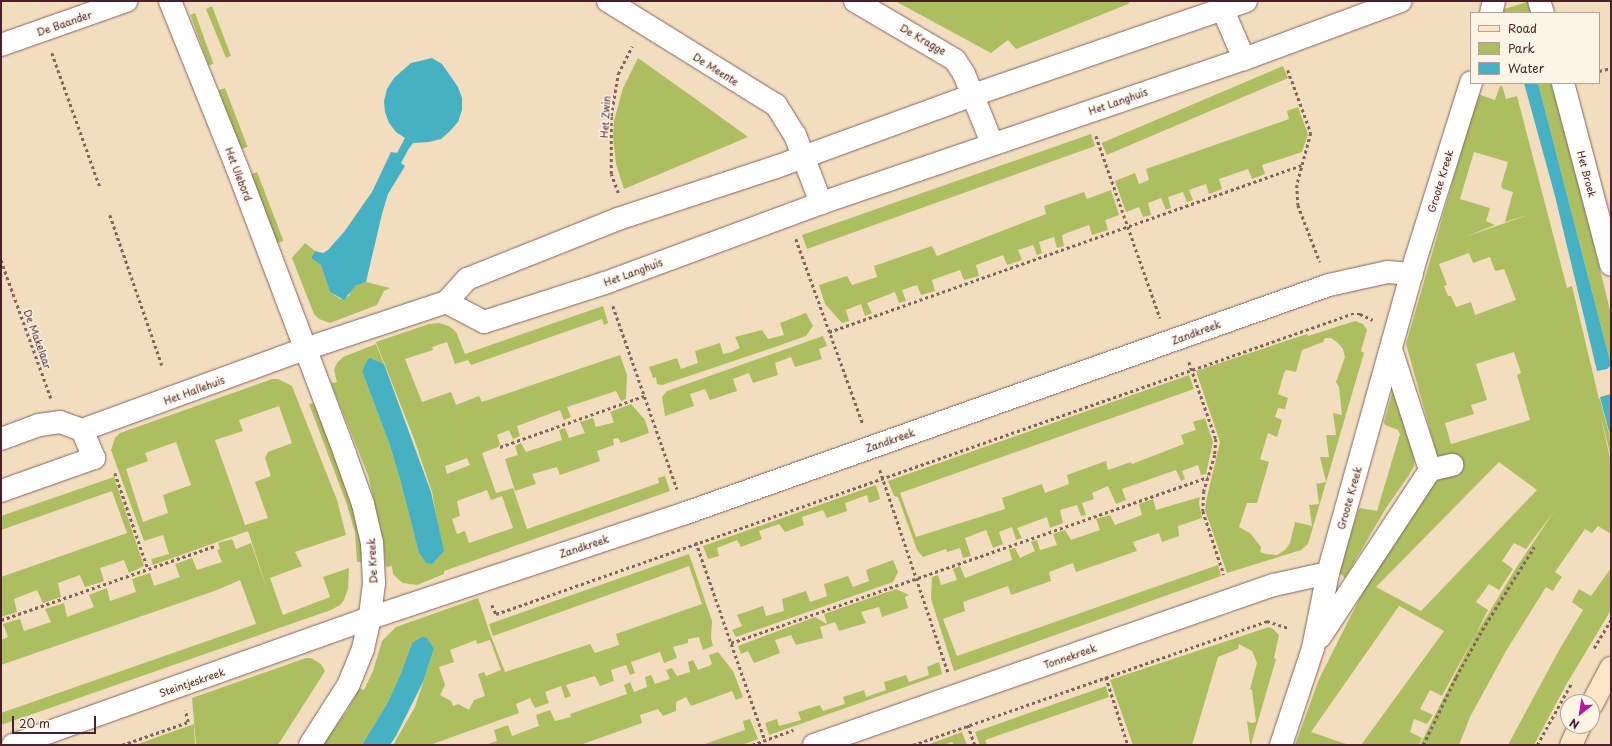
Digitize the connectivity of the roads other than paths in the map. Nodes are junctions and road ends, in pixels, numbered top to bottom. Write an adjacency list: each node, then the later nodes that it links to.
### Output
1 (126, 1): 12 (street, De Baander)
2 (170, 1): 23 (street, Het Ulebord)
3 (608, 1): 18 (street, De Meente)
4 (855, 1): 16 (street, De Kragge)
5 (1246, 1): 9 (street)
6 (1401, 1): 13 (street, Het Langhuis)
7 (1494, 1): 10 (street)
8 (1539, 1): 11 (street)
9 (1222, 5): 13 (street); 16 (street)
10 (1491, 12)
11 (1543, 12)
12 (1, 45)
13 (1244, 58): 17 (street, Het Langhuis)
14 (1470, 84): 21 (street, Groote Kreek)
15 (1563, 84): 20 (street, Het Broek)
16 (973, 95): 17 (street); 18 (street)
17 (992, 143): 19 (street, Het Langhuis)
18 (804, 156): 19 (street); 22 (street)
19 (821, 203): 22 (street, Het Langhuis)
20 (1611, 265)
21 (1412, 274): 24 (street, Groote Kreek); 31 (street, Zandkreek)
22 (446, 302): 23 (street)
23 (305, 349): 25 (street, Het Hallehuis); 31 (street, De Kreek)
24 (1391, 349): 28 (street); 30 (street, Groote Kreek)
25 (82, 430): 26 (street); 29 (street)
26 (1, 439)
27 (1452, 465): 28 (street)
28 (1430, 470): 32 (street, Groote Kreek)
29 (1, 492)
30 (1328, 573): 32 (street, Groote Kreek); 38 (street, Tonnekreek)
31 (370, 618): 36 (street, Steintjeskreek); 37 (street, De Kreek)
32 (1313, 648): 39 (street, Groote Kreek)
33 (1611, 668): 34 (street)
34 (1597, 694)
35 (1576, 734): 40 (street)
36 (13, 745)
37 (310, 745)
38 (814, 745)
39 (1281, 745)
40 (1571, 745)

